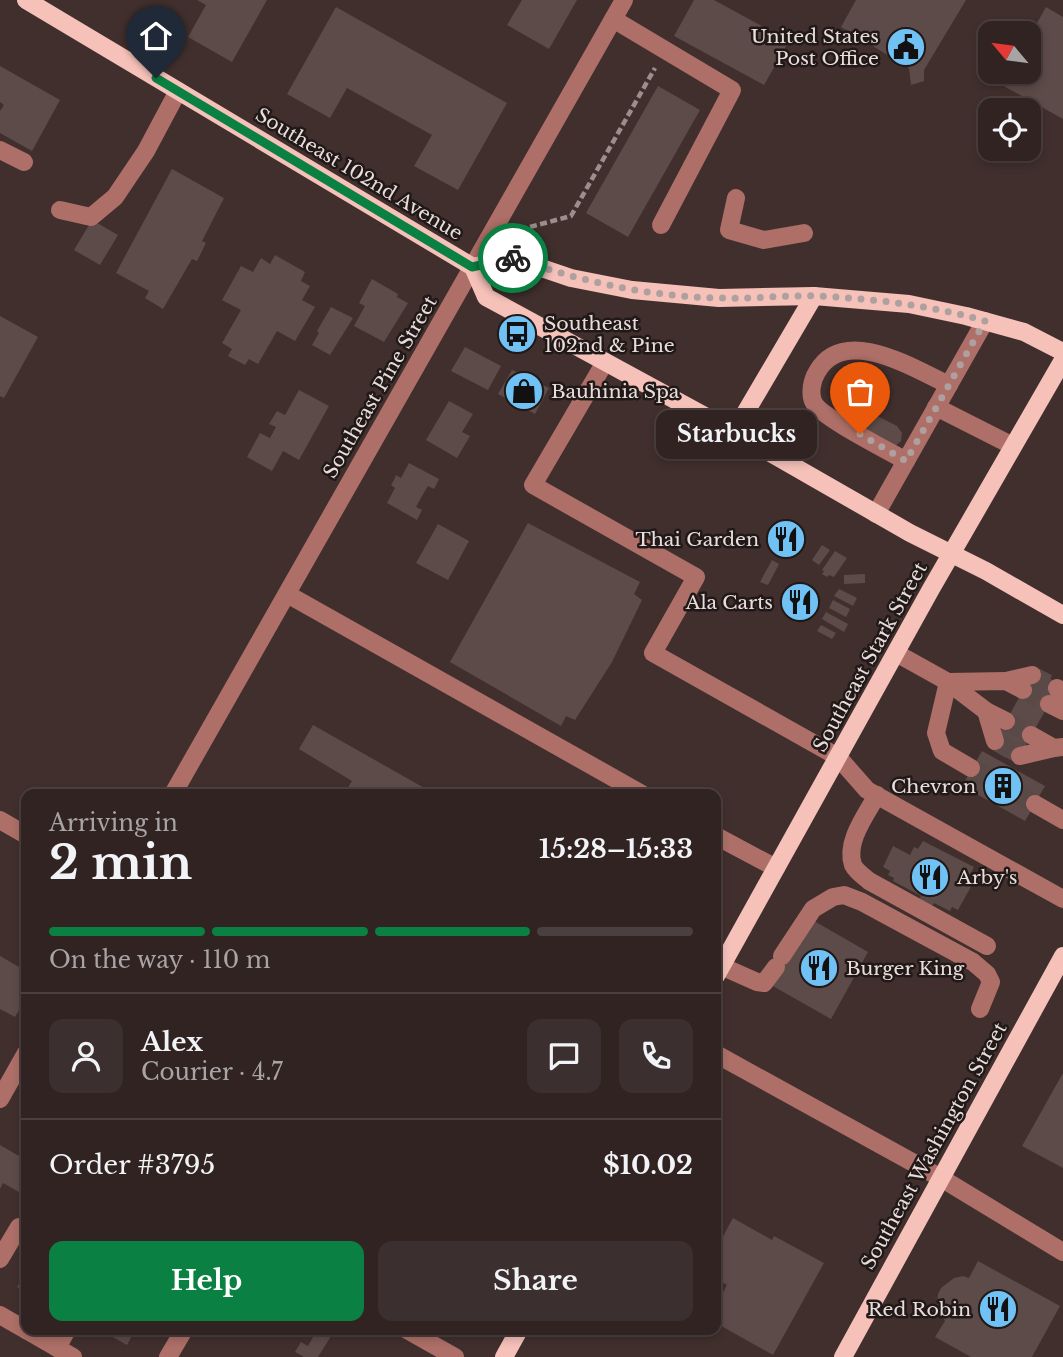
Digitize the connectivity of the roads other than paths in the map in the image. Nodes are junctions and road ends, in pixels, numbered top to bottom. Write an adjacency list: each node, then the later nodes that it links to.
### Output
1 (26, 0): 4 (main road, Southeast 102nd Avenue)
2 (624, 0): 3 (street, Southeast Pine Street)
3 (613, 19): 9 (street); 11 (street, Southeast Pine Street)
4 (178, 91): 8 (street); 11 (main road, Southeast 102nd Avenue)
5 (0, 150): 6 (street)
6 (24, 162)
7 (736, 198): 10 (street)
8 (60, 210)
9 (660, 225)
10 (804, 233)
11 (472, 267): 12 (main road); 16 (main road, Southeast 102nd Avenue); 24 (street, Southeast Pine Street)
12 (814, 296): 13 (main road); 19 (main road)
13 (985, 321): 14 (main road); 17 (street)
14 (1063, 352)
15 (1063, 360): 20 (main road, Southeast Stark Street)
16 (605, 362): 19 (main road, Southeast 102nd Avenue); 35 (street)
17 (949, 385): 18 (street); 21 (street)
18 (936, 407): 20 (street); 21 (street)
19 (734, 432): 22 (main road, Southeast 102nd Avenue)
20 (1013, 446): 23 (main road, Southeast Stark Street)
21 (906, 461): 22 (street)
22 (876, 514): 23 (main road, Southeast 102nd Avenue)
23 (952, 554): 25 (main road, Southeast 102nd Avenue); 26 (main road, Southeast Stark Street)
24 (287, 594): 37 (street, Southeast Pine Street); 38 (street)
25 (1063, 615)
26 (895, 653): 27 (street); 35 (main road, Southeast Stark Street)
27 (948, 682): 28 (street); 29 (street); 36 (street)
28 (1027, 682)
29 (986, 711): 30 (street); 32 (street)
30 (1006, 721)
31 (1031, 735): 33 (street)
32 (995, 741)
33 (1058, 748): 34 (street)
34 (1020, 756)
35 (838, 757): 39 (street); 45 (main road, Southeast Stark Street)
36 (971, 768)
37 (176, 789)
38 (633, 789)
39 (877, 795): 46 (street); 47 (street)
40 (1035, 804): 42 (street)
41 (0, 820): 43 (street)
42 (1063, 820)
43 (21, 832)
44 (721, 839): 45 (street)
45 (776, 868): 49 (main road, Southeast Stark Street)
46 (1063, 899)
47 (987, 946)
48 (1063, 956): 55 (main road, Southeast Washington Street)
49 (721, 967)
50 (721, 972): 51 (street)
51 (980, 1009)
52 (721, 1057): 55 (street)
53 (21, 1062): 54 (street)
54 (0, 1099)
55 (941, 1178): 57 (street); 71 (main road, Southeast Washington Street)
56 (21, 1228): 58 (street)
57 (1063, 1252)
58 (0, 1259)
59 (0, 1315): 60 (street)
60 (21, 1327)
61 (35, 1335): 66 (street)
62 (64, 1335): 66 (street)
63 (181, 1335): 69 (street)
64 (416, 1335): 70 (street)
65 (516, 1335): 67 (main road)
66 (57, 1348): 68 (street)
67 (506, 1356)
68 (74, 1357)
69 (168, 1357)
70 (455, 1357)
71 (843, 1357)

